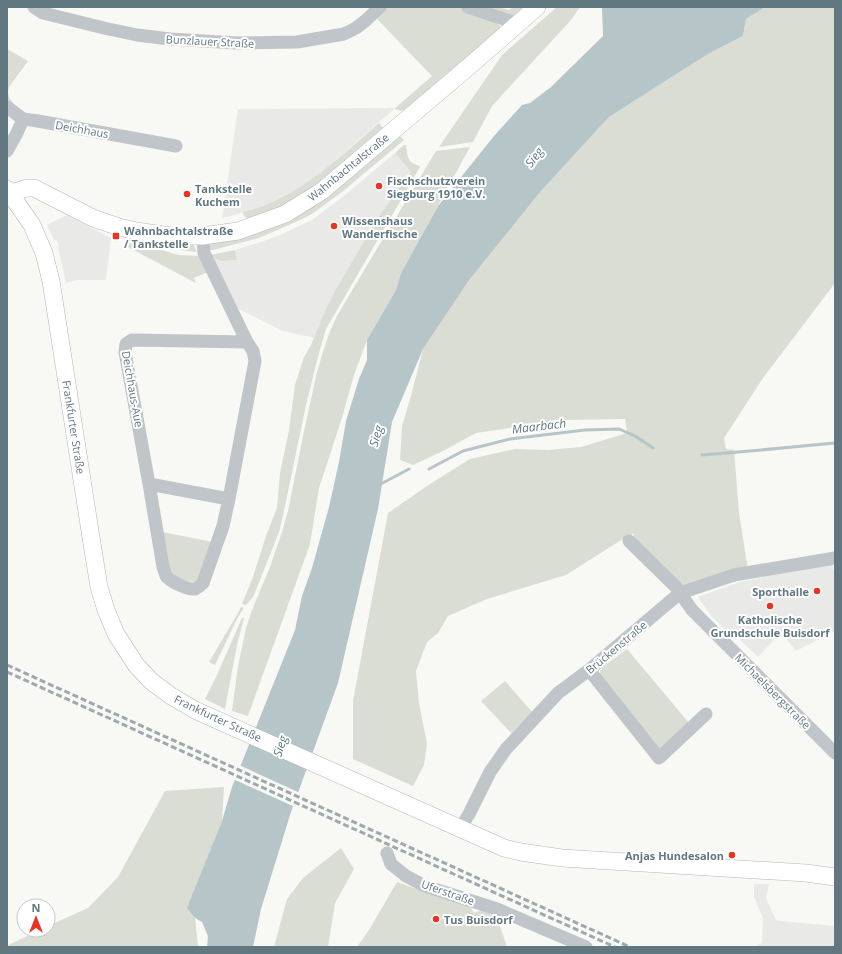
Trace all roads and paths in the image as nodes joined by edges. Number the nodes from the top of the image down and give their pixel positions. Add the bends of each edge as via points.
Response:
1 (34, 7) edge
2 (380, 7) edge
3 (468, 7) edge
4 (537, 7) edge
5 (517, 25) junction
6 (7, 107) edge
7 (23, 119) junction
8 (176, 146) dead end
9 (7, 151) edge
10 (9, 191) edge
11 (203, 236) junction
12 (247, 342) junction
13 (149, 484) junction
14 (229, 499) junction
15 (629, 541) dead end
16 (835, 558) edge
17 (680, 593) junction
18 (588, 670) junction
19 (706, 714) dead end
20 (835, 752) edge
21 (460, 829) junction
22 (387, 853) dead end
23 (835, 877) edge
24 (586, 947) edge

1 - 2 street, Bunzlauer Straße via 43,12 137,35 236,43 298,42 344,34 356,28
3 - 5 street
4 - 5 main road, Wahnbachtalstraße
5 - 11 main road, Wahnbachtalstraße via 322,191 285,214 238,231
6 - 7 street
7 - 8 street, Deichhaus
7 - 9 street
10 - 11 main road, Wahnbachtalstraße via 34,188 93,218 136,231 172,236
10 - 21 main road, Frankfurter Straße via 32,225 44,253 51,281 99,587 116,634 136,665 151,681 171,696 198,711
11 - 12 street, Deichhaus-Aue via 204,253
12 - 13 street, Deichhaus-Aue via 132,340 126,344 125,352
12 - 14 street, Deichhaus-Aue via 253,351 255,361
13 - 14 street
13 - 14 street, Deichhaus-Aue via 165,573 174,582 193,589 203,584 223,526
15 - 17 street, Michaelsbergstraße
16 - 17 street, Brückenstraße via 734,575
17 - 18 street, Brückenstraße
17 - 20 street, Michaelsbergstraße via 692,610
18 - 19 street via 659,758
18 - 21 street, Brückenstraße via 558,693 506,748 490,772
21 - 23 main road, Frankfurter Straße via 504,848 562,858
22 - 24 street, Uferstraße via 390,864 425,886 497,908

